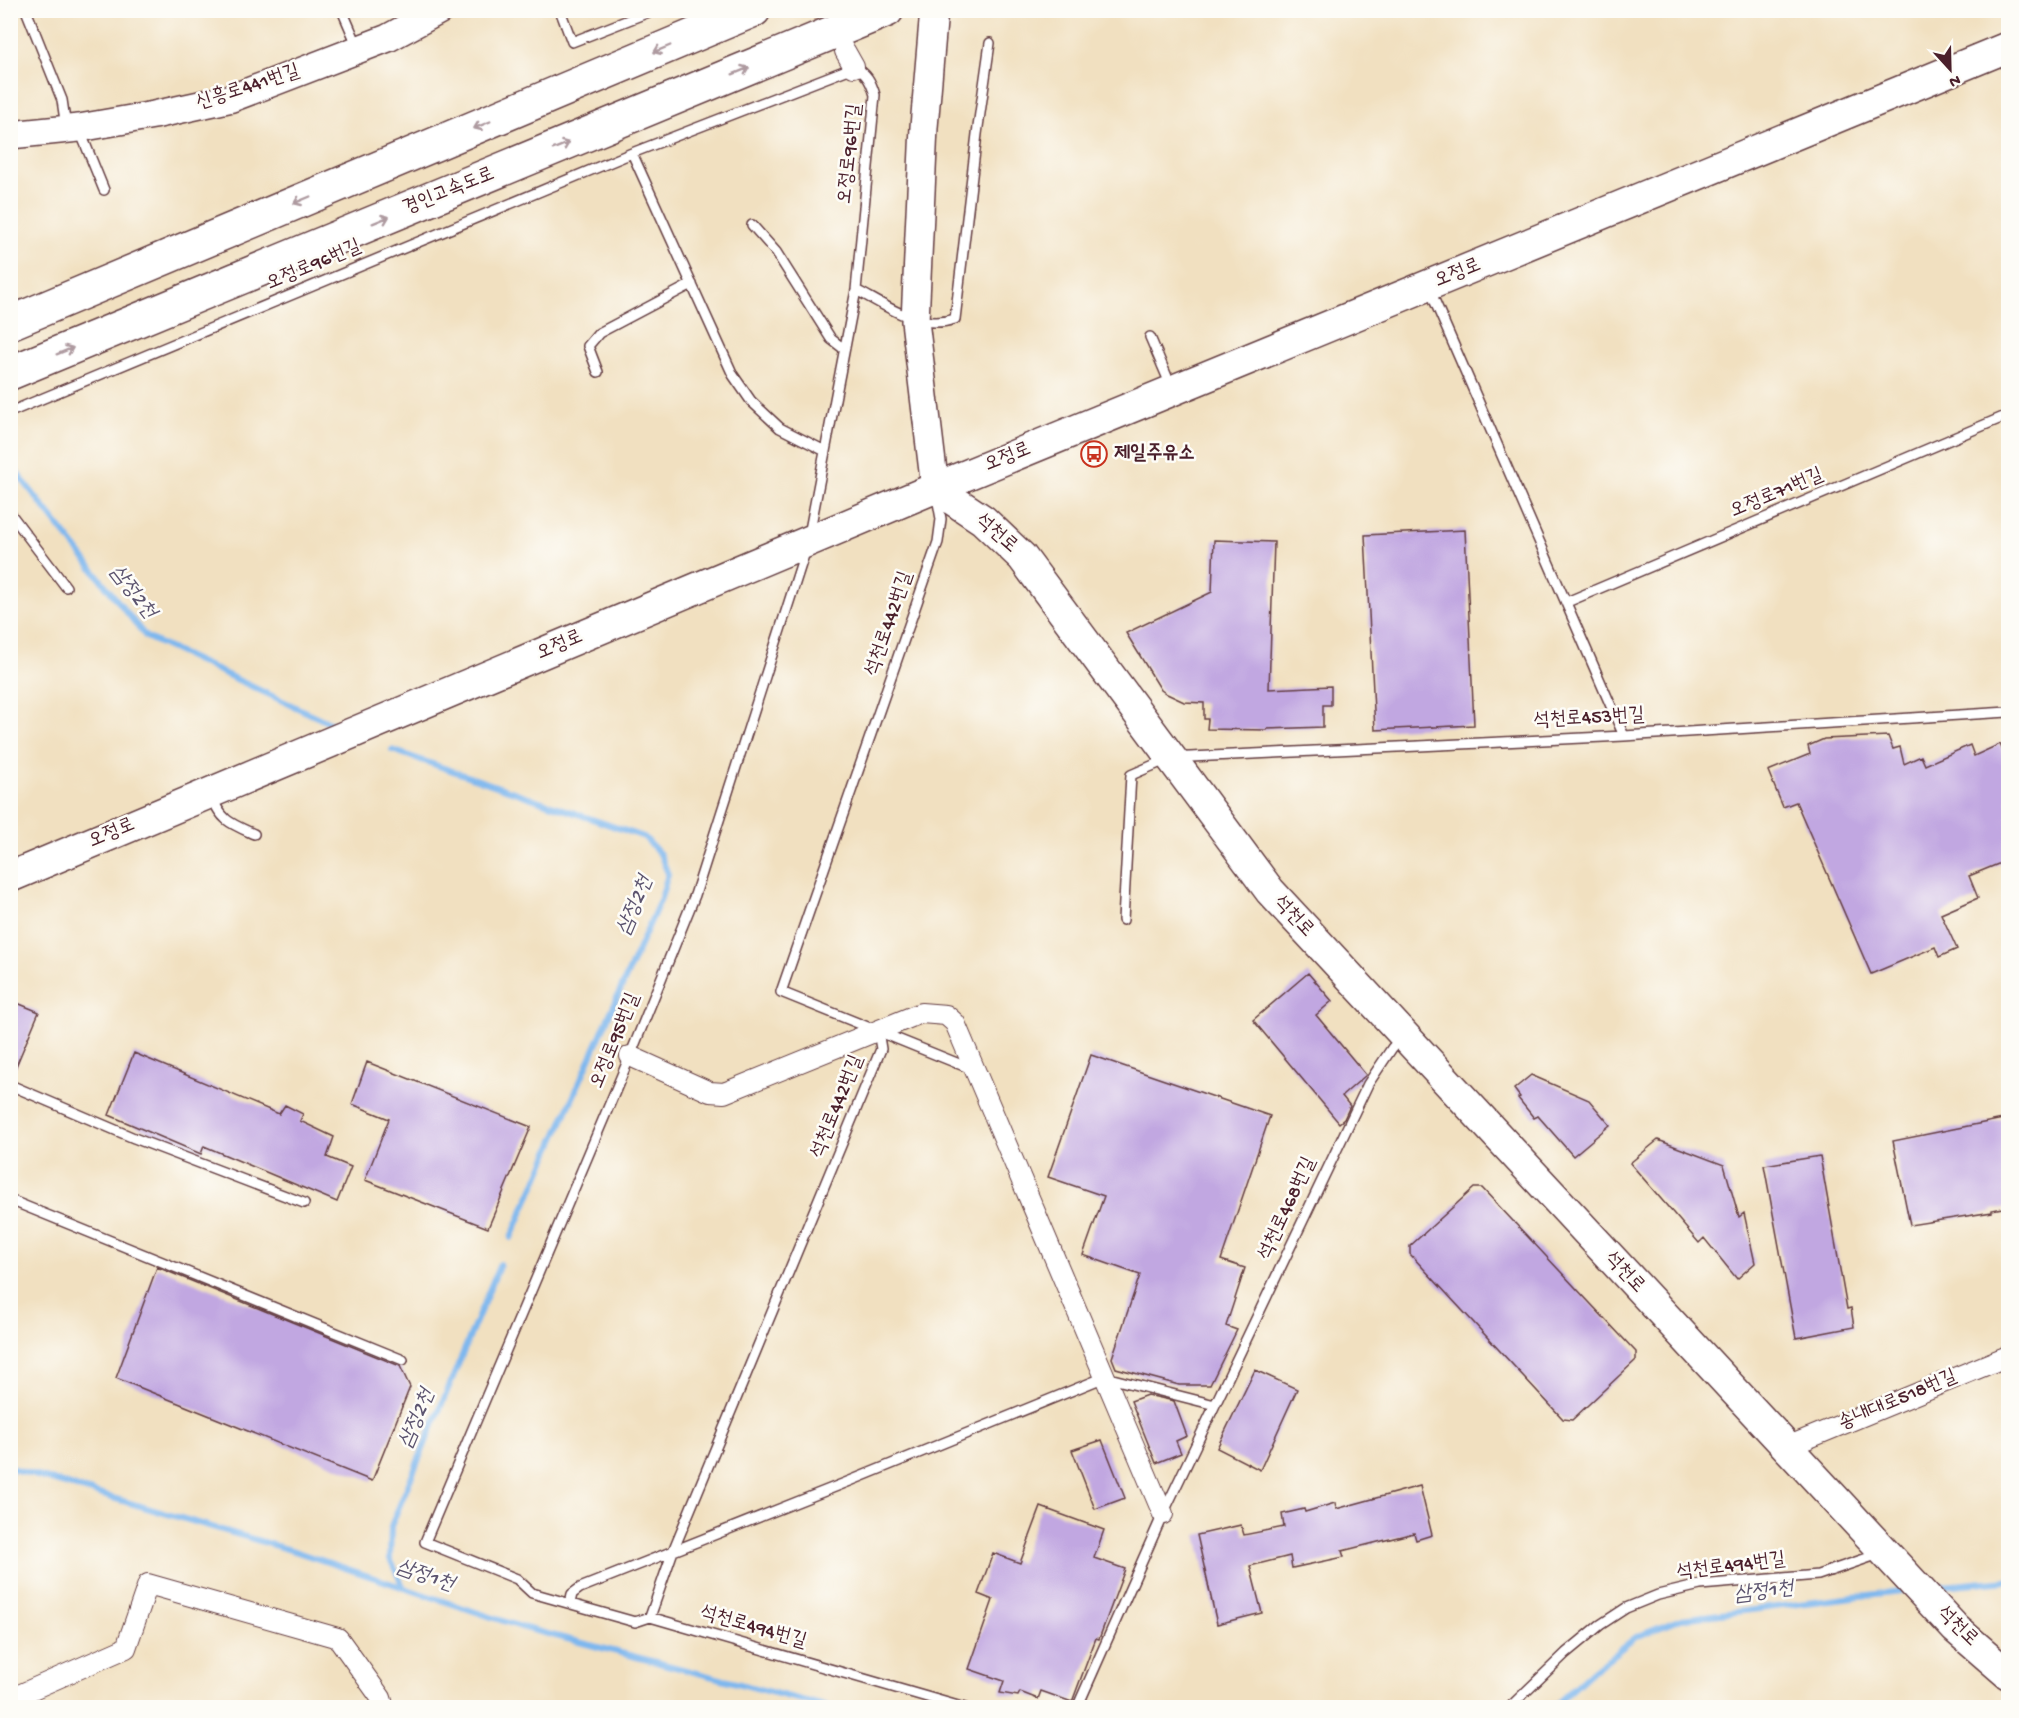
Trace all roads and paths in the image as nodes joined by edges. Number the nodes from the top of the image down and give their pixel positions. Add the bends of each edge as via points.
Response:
1 (27, 10) edge
2 (342, 10) edge
3 (440, 10) edge
4 (560, 10) edge
5 (654, 10) edge
6 (754, 10) edge
7 (934, 10) edge
8 (879, 14) edge
9 (990, 43) dead end
10 (2008, 47) edge
11 (358, 49) junction
12 (73, 129) junction
13 (10, 135) edge
14 (632, 153) junction
15 (104, 190) dead end
16 (752, 225) dead end
17 (177, 253) junction
18 (692, 284) junction
19 (1428, 286) junction
20 (856, 290) junction
21 (10, 306) edge
22 (915, 321) junction
23 (10, 323) edge
24 (1150, 337) dead end
25 (844, 349) junction
26 (598, 372) dead end
27 (10, 373) edge
28 (1173, 391) junction
29 (10, 412) edge
30 (2005, 416) edge
31 (825, 451) junction
32 (935, 488) junction
33 (10, 513) edge
34 (808, 542) junction
35 (66, 587) dead end
36 (1567, 603) junction
37 (2008, 712) edge
38 (1624, 736) junction
39 (1170, 758) junction
40 (210, 793) junction
41 (254, 834) dead end
42 (10, 877) edge
43 (1123, 920) dead end
44 (878, 1031) junction
45 (1404, 1035) junction
46 (630, 1056) junction
47 (975, 1070) junction
48 (10, 1085) edge
49 (10, 1200) edge
50 (304, 1203) dead end
51 (2008, 1356) edge
52 (403, 1360) dead end
53 (1105, 1377) junction
54 (1215, 1405) junction
55 (1787, 1447) junction
56 (1163, 1514) junction
57 (673, 1551) junction
58 (1884, 1552) junction
59 (532, 1593) joint
60 (570, 1604) junction
61 (650, 1617) junction
62 (2008, 1674) edge
63 (10, 1699) edge
64 (384, 1707) edge
65 (965, 1707) edge
66 (1077, 1707) edge
67 (1509, 1707) edge

1 - 12 lane
2 - 11 lane
3 - 11 street, 신흥로441번길
4 - 5 lane via 572,42
6 -> 17 highway
7 - 22 street
27 -> 8 highway, 경인고속도로
9 - 22 lane via 955,319 943,323
10 - 19 main road, 오정로
11 - 12 street, 신흥로441번길 via 232,98
12 - 13 street, 신흥로441번길
12 - 15 lane
14 - 18 lane
14 - 20 lane, 오정로96번길 via 850,59 864,72 875,95
14 - 29 lane, 오정로96번길
16 - 25 lane via 776,252 831,339
17 - 21 highway
17 - 23 highway
18 - 26 lane via 599,333 588,346
18 - 31 lane via 733,375 751,401 780,428
19 - 28 main road, 오정로
19 - 36 lane
20 - 22 lane
20 - 25 lane, 오정로96번길
22 - 32 street
24 - 28 lane
25 - 31 lane, 오정로96번길
28 - 32 main road, 오정로
30 - 36 lane, 오정로71번길
31 - 34 lane, 오정로96번길
32 - 34 main road, 오정로
32 - 39 main road, 석천로 via 983,520 1022,557
32 - 44 lane, 석천로442번길 via 941,519 938,542 781,992
33 - 35 lane
34 - 40 main road, 오정로
34 - 46 lane, 오정로95번길 via 695,895
36 - 38 lane
37 - 38 lane, 석천로453번길
38 - 39 lane, 석천로453번길
39 - 43 lane via 1131,775
39 - 45 main road, 석천로 via 1269,891
40 - 41 lane via 219,814 232,825
40 - 42 main road, 오정로
44 - 46 street via 724,1093 710,1092
44 - 47 lane
44 - 47 street via 921,1013 946,1015 955,1023
44 - 57 lane, 석천로442번길 via 881,1049
45 - 54 lane, 석천로468번길 via 1368,1084
45 - 55 main road, 석천로
46 - 59 lane, 오정로95번길 via 425,1542 517,1579
47 - 53 street
48 - 50 lane
49 - 52 lane
51 - 55 street, 송내대로518번길
53 - 54 lane
53 - 56 street
53 - 57 lane
54 - 56 lane, 석천로468번길
55 - 58 main road, 석천로
56 - 66 lane, 석천로468번길
57 - 60 lane via 580,1588 572,1594
57 - 61 lane, 석천로442번길
58 - 62 main road, 석천로 via 1956,1629
58 - 67 lane, 석천로494번길 via 1818,1575 1700,1585 1626,1608 1566,1653
59 - 60 lane, 석천로494번길
60 - 61 lane, 석천로494번길 via 635,1622
61 - 65 lane, 석천로494번길
63 - 64 street via 126,1648 148,1584 339,1638

